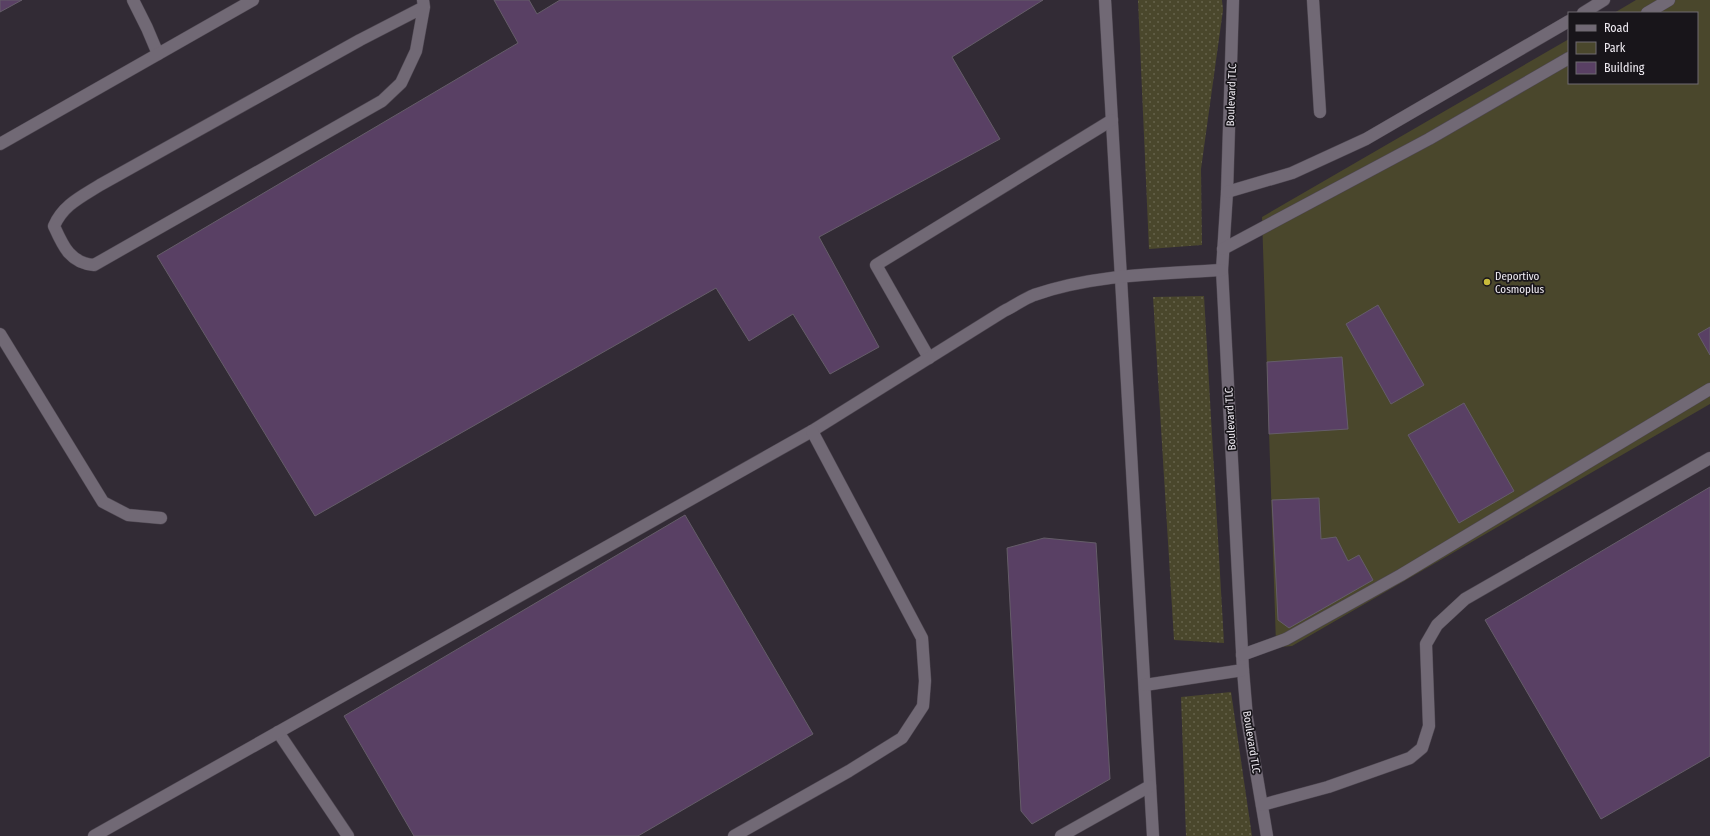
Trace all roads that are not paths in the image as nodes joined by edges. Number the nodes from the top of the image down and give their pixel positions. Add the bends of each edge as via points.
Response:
1 (133, 0) edge
2 (253, 0) edge
3 (1105, 0) edge
4 (1233, 0) edge
5 (1313, 0) edge
6 (1604, 0) edge
7 (1669, 0) edge
8 (424, 4) edge
9 (1585, 12) edge
10 (1649, 12) edge
11 (1568, 22) edge
12 (158, 54) junction
13 (1568, 59) edge
14 (1320, 112) dead end
15 (1112, 120) junction
16 (0, 144) edge
17 (1227, 192) junction
18 (1223, 249) junction
19 (1222, 270) junction
20 (1121, 277) junction
21 (0, 334) edge
22 (929, 358) junction
23 (1710, 390) edge
24 (812, 431) junction
25 (1710, 458) edge
26 (161, 518) dead end
27 (1242, 655) junction
28 (1243, 670) junction
29 (1145, 685) junction
30 (278, 732) junction
31 (1150, 786) junction
32 (1262, 805) junction
33 (94, 836) edge
34 (348, 836) edge
35 (734, 836) edge
36 (1061, 836) edge
37 (1153, 836) edge
38 (1266, 836) edge

1 - 12 street
2 - 12 street
3 - 15 street
4 - 17 street, Boulevard TLC
5 - 14 street
6 - 9 street
7 - 10 street
8 - 8 street via 416,51 401,83 382,101 94,265 83,264 68,254 54,226 59,215 72,203
11 - 17 street via 1366,139 1292,173
12 - 16 street
13 - 18 street via 1429,139
15 - 20 street
15 - 22 street via 876,265
17 - 18 street, Boulevard TLC
18 - 19 street, Boulevard TLC
19 - 20 street
19 - 27 street, Boulevard TLC
20 - 22 street via 1062,286 1032,296
20 - 29 street
21 - 26 street via 103,502 128,515
22 - 24 street
23 - 27 street via 1401,575 1286,639
24 - 30 street
24 - 35 street via 922,638 923,706 902,738
25 - 32 street via 1466,600 1437,625 1426,644 1429,726 1422,748 1410,758 1328,787
27 - 28 street, Boulevard TLC
28 - 29 street
28 - 32 street, Boulevard TLC via 1247,718
29 - 31 street
30 - 33 street
30 - 34 street
31 - 36 street
31 - 37 street
32 - 38 street, Boulevard TLC

